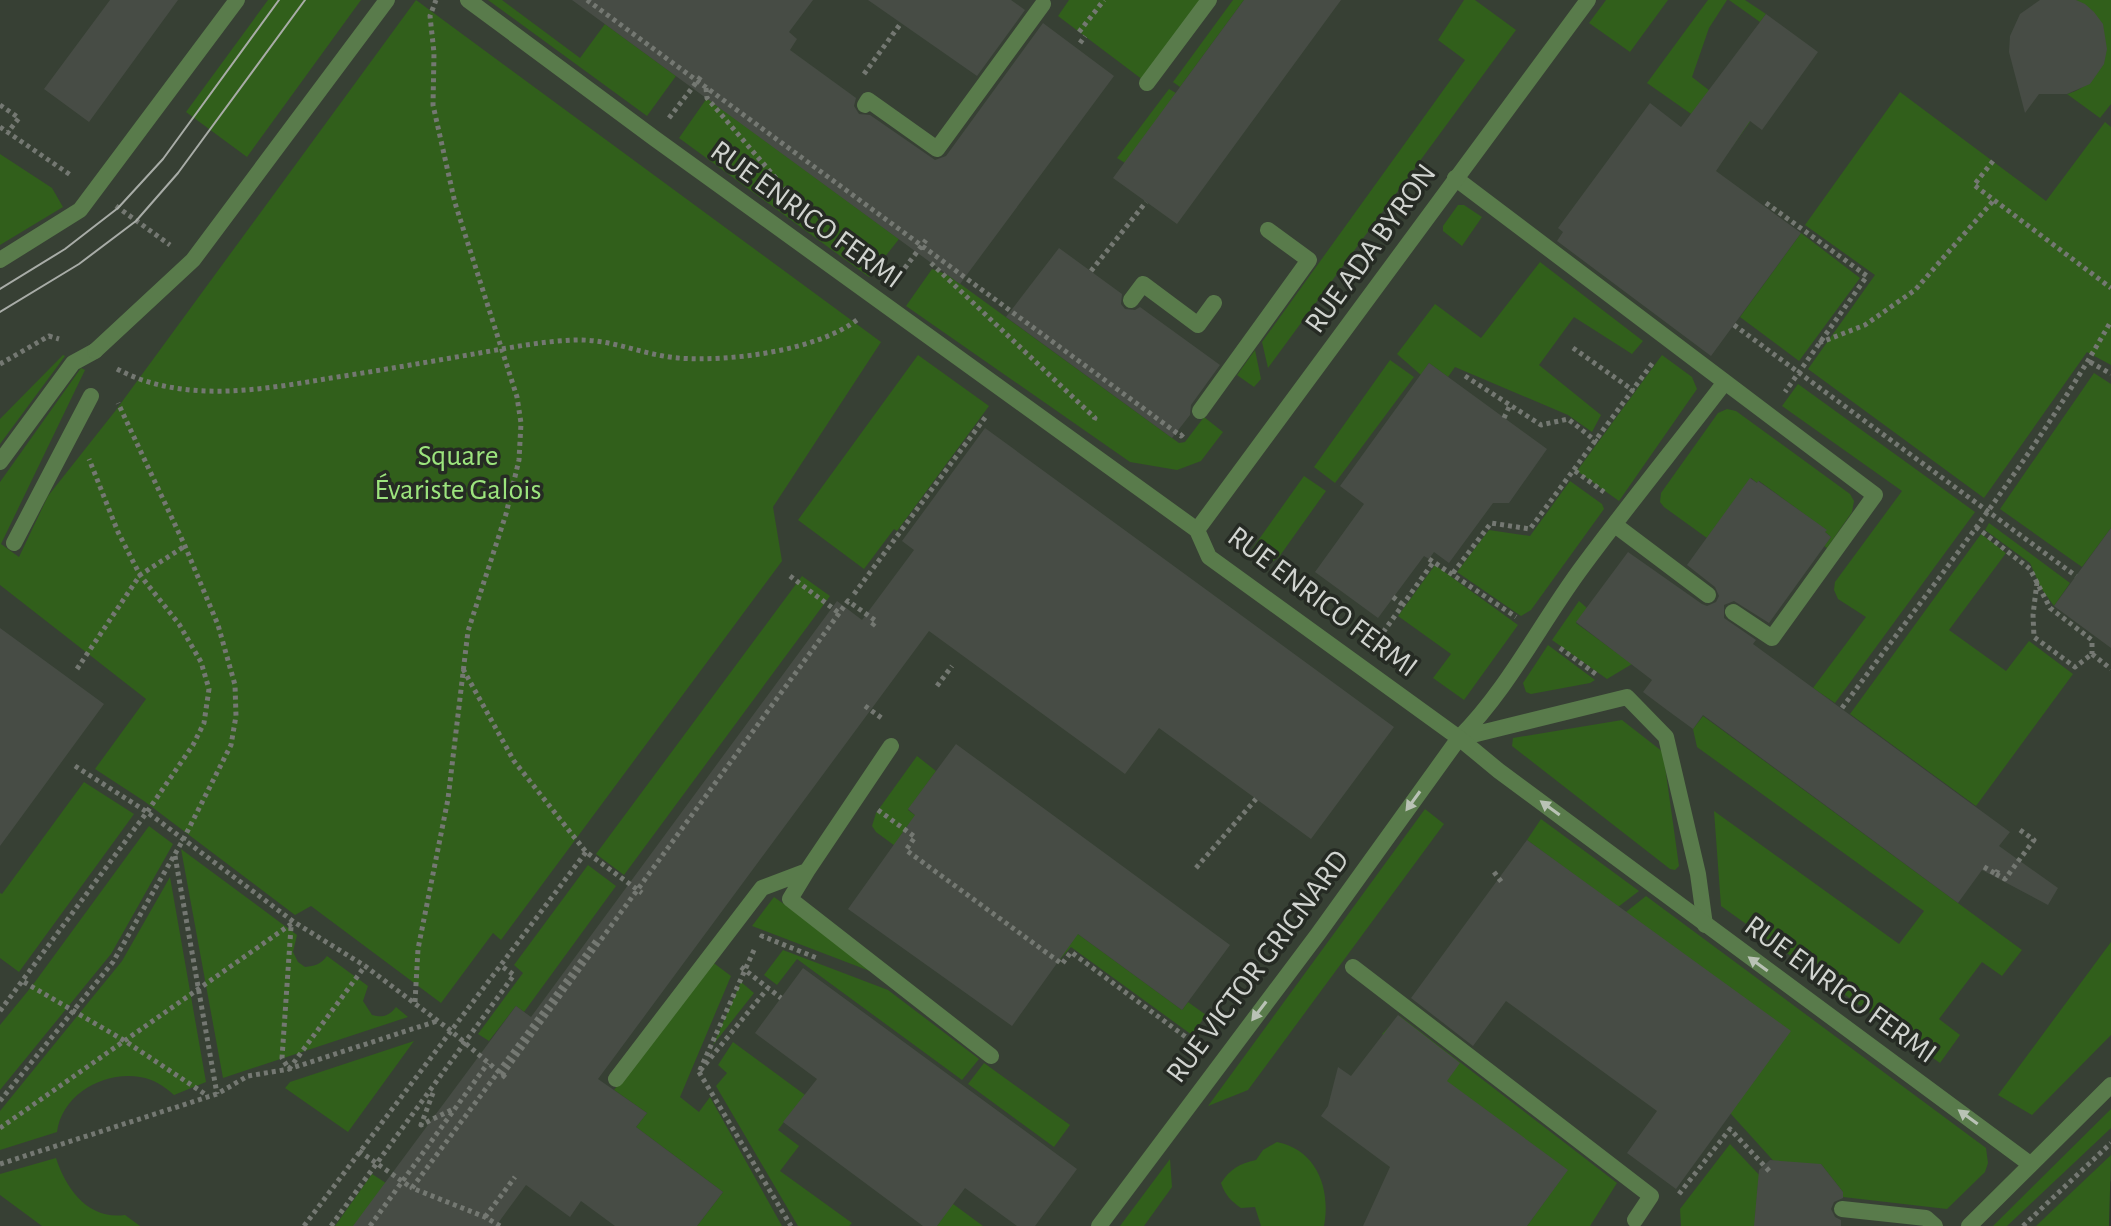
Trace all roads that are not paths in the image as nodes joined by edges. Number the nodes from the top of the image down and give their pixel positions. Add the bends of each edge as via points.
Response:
1 (237, 0) edge
2 (387, 0) edge
3 (468, 0) edge
4 (1209, 0) edge
5 (1588, 0) edge
6 (1043, 4) dead end
7 (1147, 83) dead end
8 (865, 105) dead end
9 (1455, 178) junction
10 (1268, 230) dead end
11 (0, 260) edge
12 (1131, 300) dead end
13 (1214, 303) dead end
14 (1725, 382) junction
15 (91, 396) dead end
16 (1200, 411) dead end
17 (0, 462) edge
18 (1615, 525) junction
19 (1197, 530) junction
20 (14, 543) dead end
21 (1708, 595) dead end
22 (1733, 612) dead end
23 (1459, 738) junction
24 (891, 746) dead end
25 (807, 871) junction
26 (1705, 925) junction
27 (1353, 967) dead end
28 (991, 1056) dead end
29 (616, 1079) dead end
30 (2111, 1085) edge
31 (2030, 1164) junction
32 (1842, 1209) dead end
33 (1635, 1220) dead end
34 (1099, 1226) edge
35 (1935, 1226) edge
36 (1969, 1226) edge

1 - 11 street via 80,210
2 - 17 street via 193,260 95,351 73,363
3 - 19 street, RUE ENRICO FERMI
4 - 7 street
5 - 9 street, RUE ADA BYRON
6 - 8 street via 937,149 868,100
9 - 14 street
9 - 19 street, RUE ADA BYRON
10 - 16 street via 1309,260
12 - 13 street via 1143,284 1198,325
14 - 18 street, RUE VICTOR GRIGNARD
14 - 22 street via 1875,495 1772,638
15 - 20 street
18 - 21 street
18 - 23 street, RUE VICTOR GRIGNARD
19 - 23 street, RUE ENRICO FERMI via 1209,557
26 -> 23 street, RUE ENRICO FERMI
23 - 26 street via 1627,697 1666,737
23 -> 34 street, RUE VICTOR GRIGNARD
24 - 25 street
25 - 28 street via 790,899
25 - 29 street via 762,888
31 -> 26 street, RUE ENRICO FERMI
27 - 33 street via 1651,1196
30 - 31 street
31 - 36 street
32 - 35 street via 1926,1218

